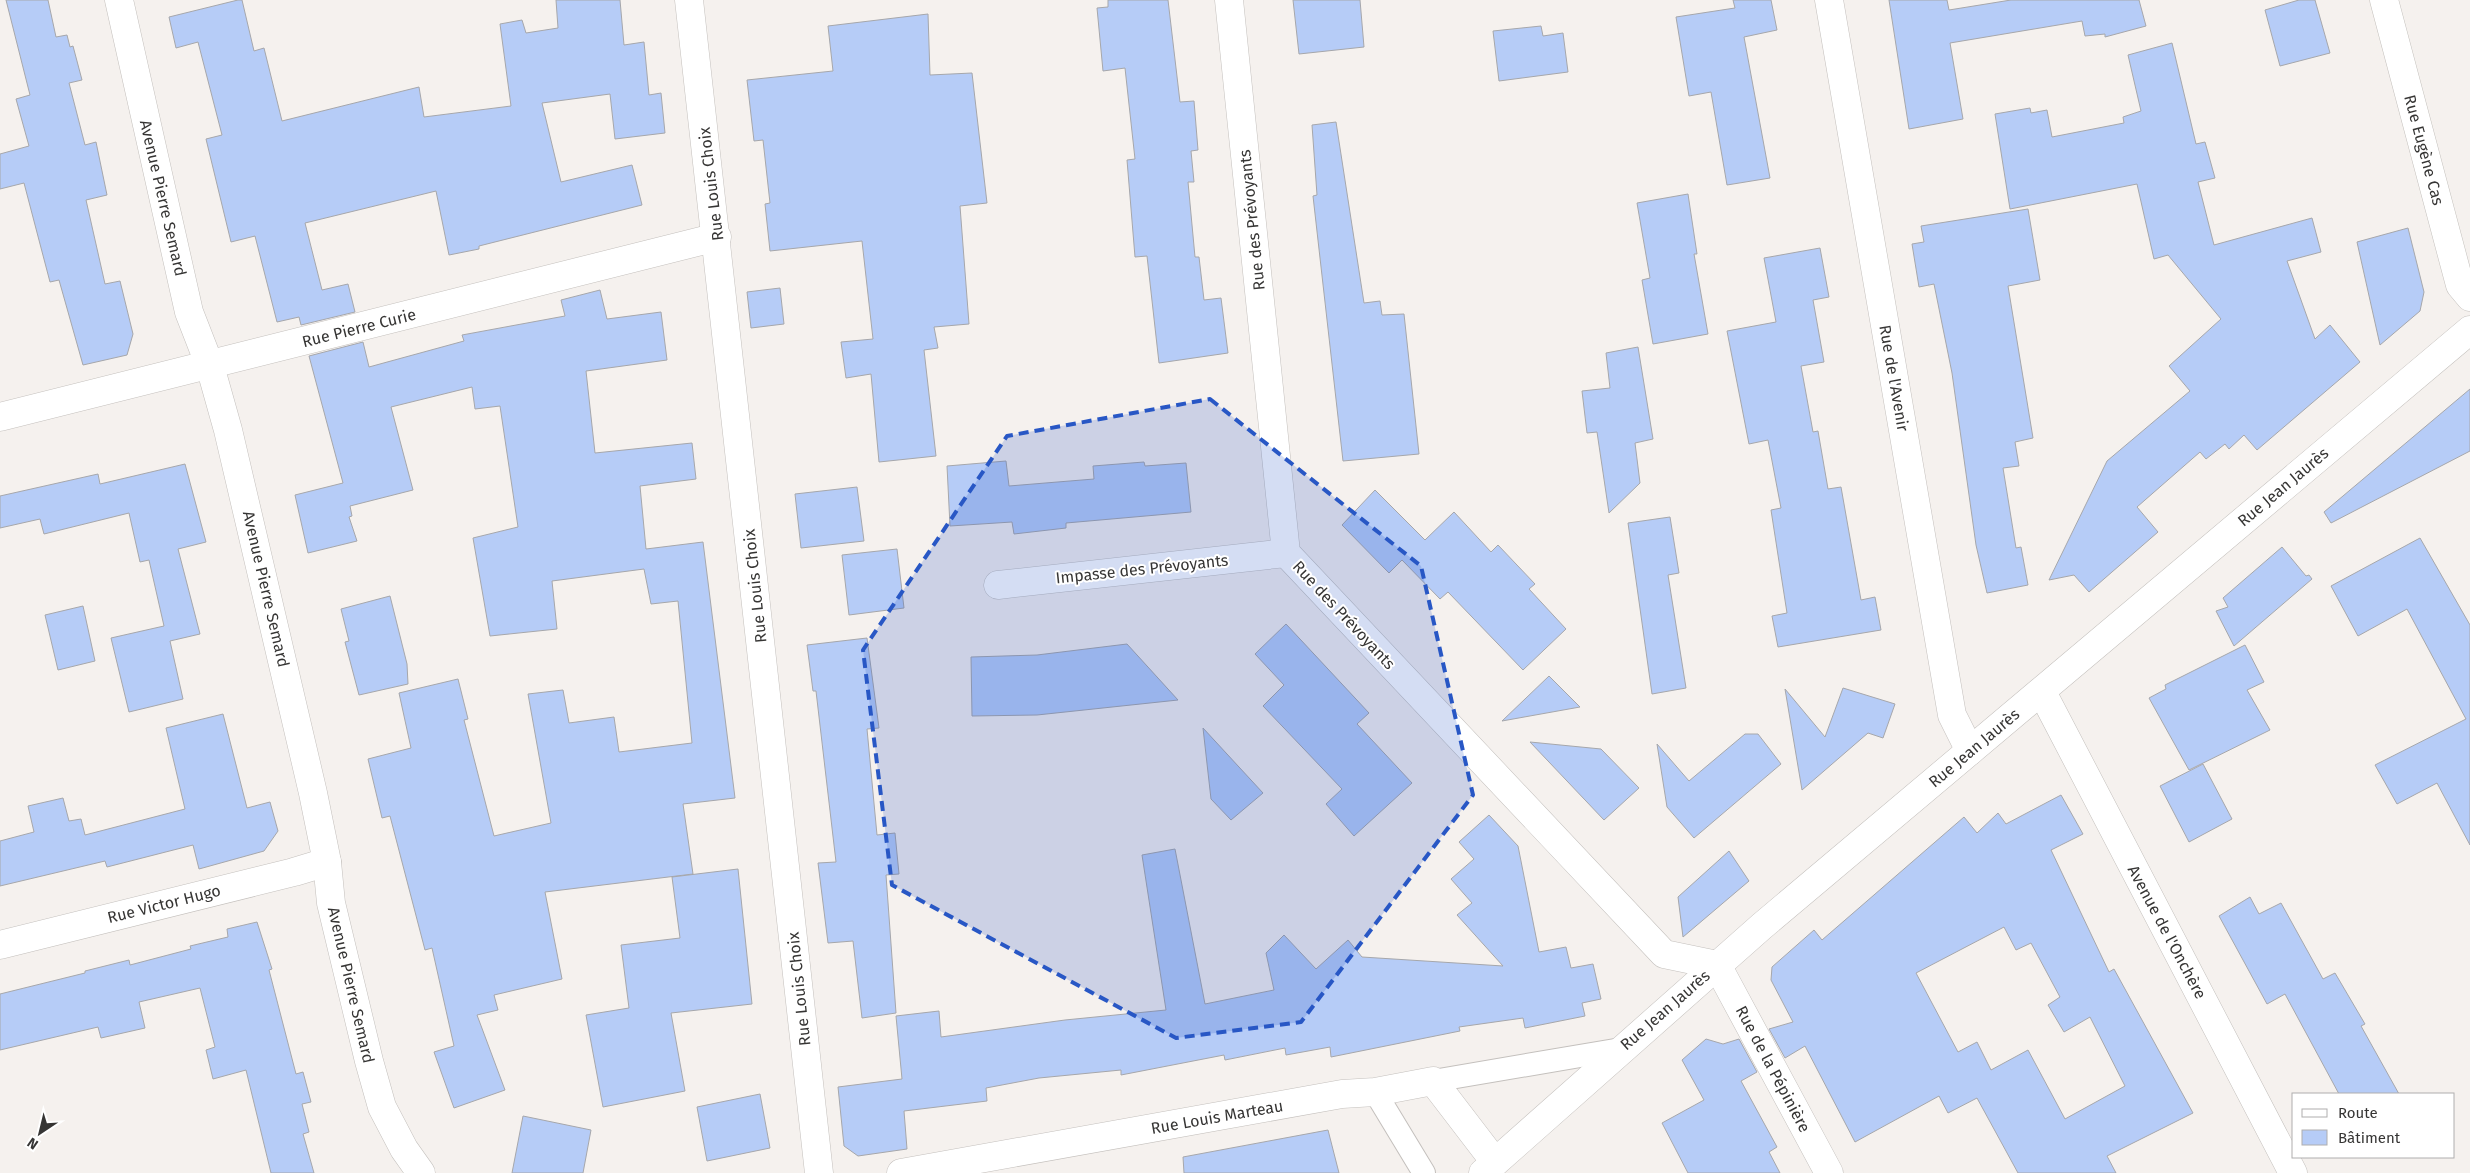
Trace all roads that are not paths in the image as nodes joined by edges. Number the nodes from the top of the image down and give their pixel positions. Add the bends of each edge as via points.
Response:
1 (119, 0) edge
2 (689, 0) edge
3 (1229, 0) edge
4 (1829, 0) edge
5 (2384, 0) edge
6 (717, 237) junction
7 (2470, 297) edge
8 (2470, 330) edge
9 (210, 366) junction
10 (0, 417) edge
11 (1286, 553) junction
12 (998, 585) dead end
13 (2042, 692) junction
14 (1970, 751) junction
15 (327, 862) junction
16 (0, 945) edge
17 (1717, 965) junction
18 (1621, 1049) junction
19 (1433, 1081) junction
20 (1375, 1092) junction
21 (1489, 1168) edge
22 (421, 1173) edge
23 (820, 1173) edge
24 (900, 1173) edge
25 (1424, 1173) edge
26 (1829, 1173) edge
27 (2293, 1173) edge

1 - 9 street, Avenue Pierre Semard via 188,312
2 - 6 street, Rue Louis Choix
3 - 11 street, Rue des Prévoyants
4 - 14 street, Rue de l'Avenir via 1952,715
5 - 7 street, Rue Eugène Cas via 2460,285
6 - 9 street, Rue Pierre Curie
6 - 23 street, Rue Louis Choix
8 - 13 street, Rue Jean Jaurès
9 - 10 street, Rue Pierre Curie
9 - 15 street, Avenue Pierre Semard via 314,793
11 - 12 street, Impasse des Prévoyants
11 - 17 street, Rue des Prévoyants via 1664,954
13 - 14 street, Rue Jean Jaurès
13 - 27 street, Avenue de l'Onchère
14 - 17 street, Rue Jean Jaurès
15 - 16 street, Rue Victor Hugo
15 - 22 street, Avenue Pierre Semard via 331,903 368,1061 382,1107
17 - 18 street, Rue Jean Jaurès
17 - 26 street, Rue de la Pépinière
18 - 19 lane
18 - 21 street, Rue Jean Jaurès
19 - 20 street, Rue Louis Marteau
19 - 21 street
20 - 24 street, Rue Louis Marteau via 1342,1094
20 - 25 lane

